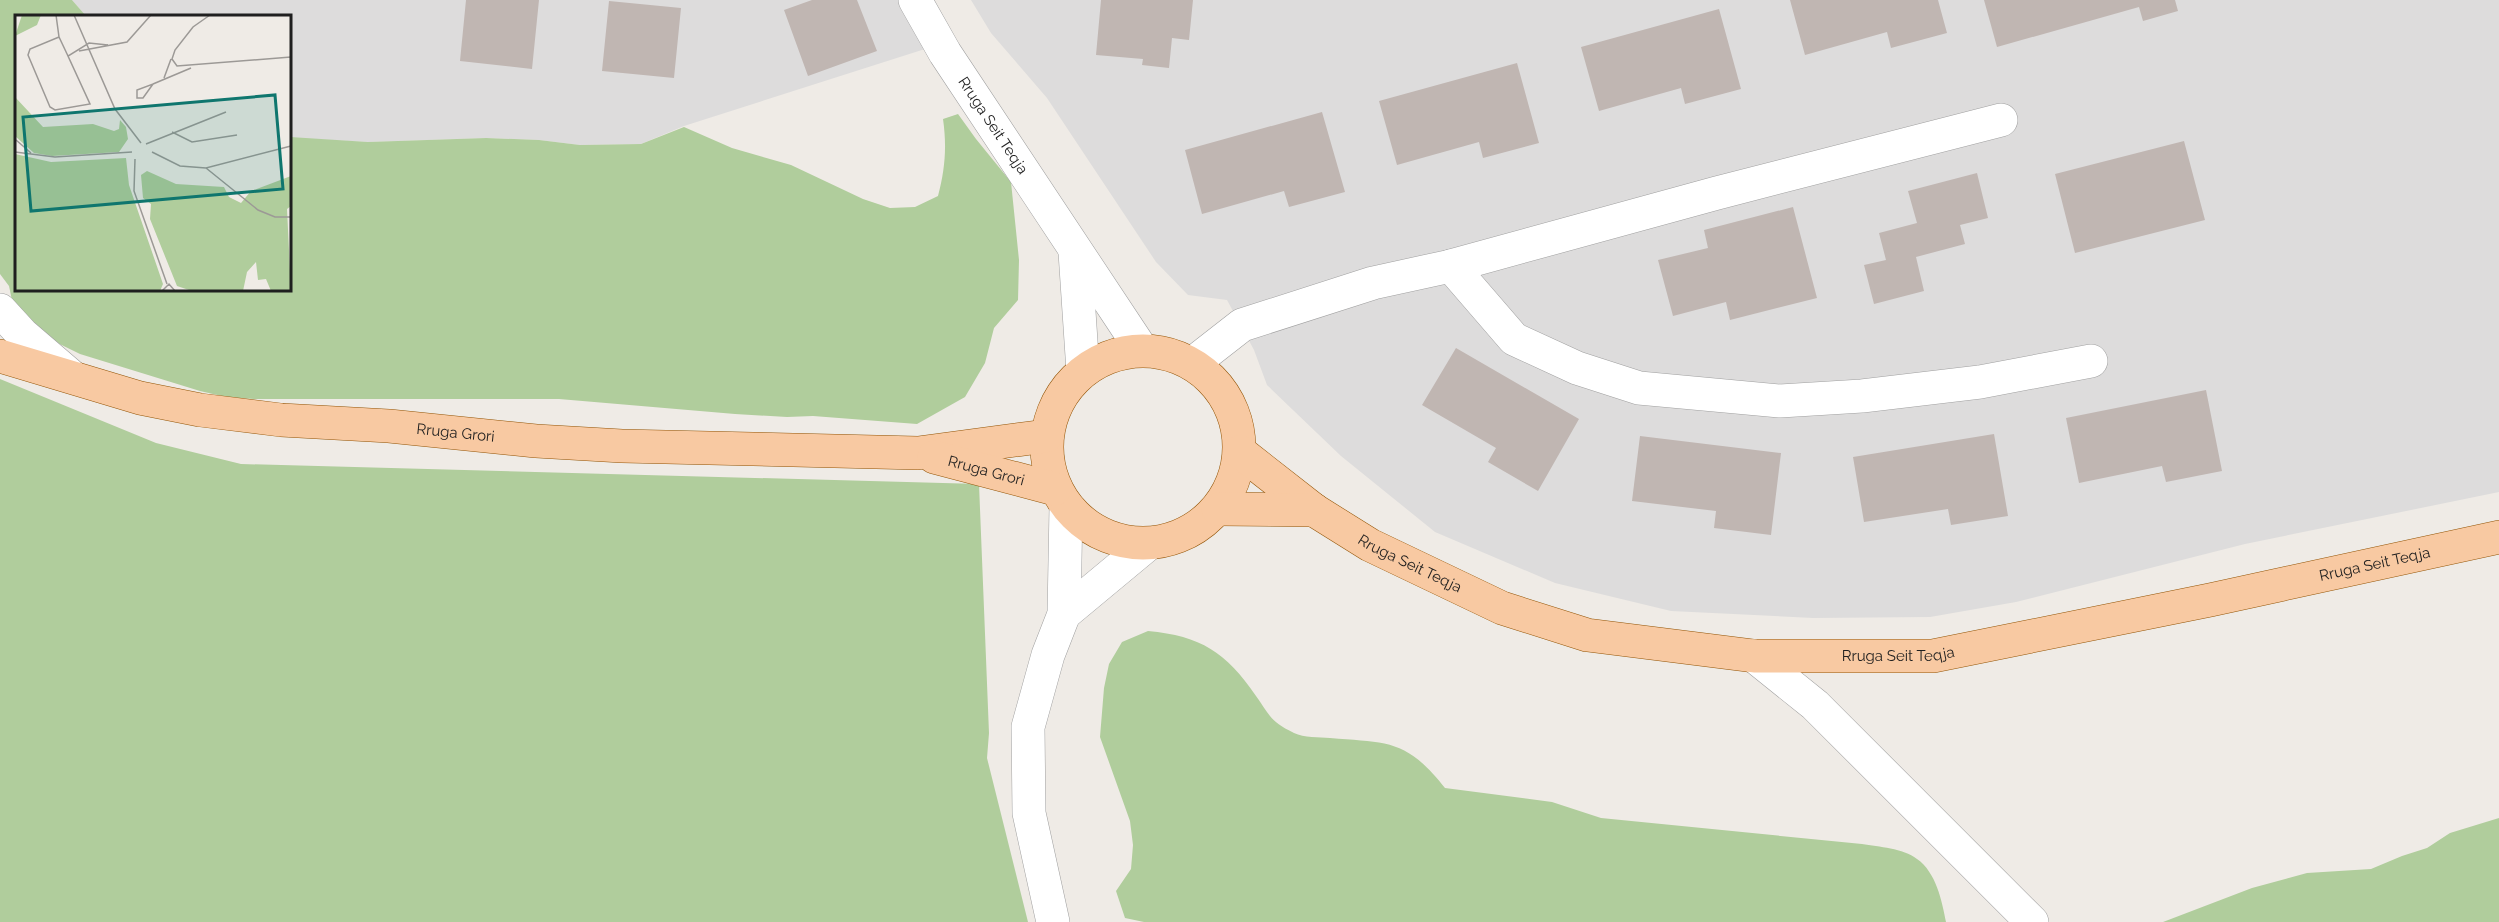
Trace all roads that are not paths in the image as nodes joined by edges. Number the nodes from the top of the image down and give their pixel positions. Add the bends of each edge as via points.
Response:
1 (915, 0) edge
2 (2001, 120) dead end
3 (1075, 250) junction
4 (1451, 266) junction
5 (0, 310) edge
6 (1142, 350) junction
7 (0, 356) edge
8 (2091, 361) dead end
9 (1192, 364) junction
10 (1083, 371) junction
11 (71, 376) junction
12 (1046, 436) junction
13 (1240, 452) junction
14 (918, 453) junction
15 (1060, 498) junction
16 (1218, 509) junction
17 (1314, 510) junction
18 (2499, 537) edge
19 (1147, 545) junction
20 (1065, 614) junction
21 (1754, 656) junction
22 (1053, 922) edge
23 (2032, 922) edge

1 - 3 street, Rruga Seit Teqja via 945,53
2 - 4 street
3 - 6 street, Rruga Seit Teqja
3 - 10 street, Rruga Seit Teqja
4 - 8 street via 1514,339 1577,368 1639,388 1780,400 1862,396 1980,382
4 - 9 street via 1373,283 1242,325
5 - 11 street
6 - 9 main road via 1168,354
6 - 10 main road via 1111,356
7 - 11 main road, Rruga Grori
9 - 13 main road via 1228,401 1238,426
10 - 12 main road via 1060,397
11 - 14 main road, Rruga Grori via 140,398 281,420 621,447
12 - 14 main road, Rruga Grori
12 - 15 main road via 1047,463
13 - 16 main road via 1234,483
13 - 17 main road, Rruga Seit Teqja
14 - 15 main road, Rruga Grori
15 - 19 main road via 1102,535
15 - 20 street
16 - 17 main road
16 - 19 main road via 1182,536
17 - 21 main road, Rruga Seit Teqja via 1370,545 1502,608 1587,635
18 - 21 main road, Rruga Seit Teqja via 1933,656
19 - 20 street
20 - 22 street via 1048,655 1028,727 1029,813
21 - 23 street via 1815,705

